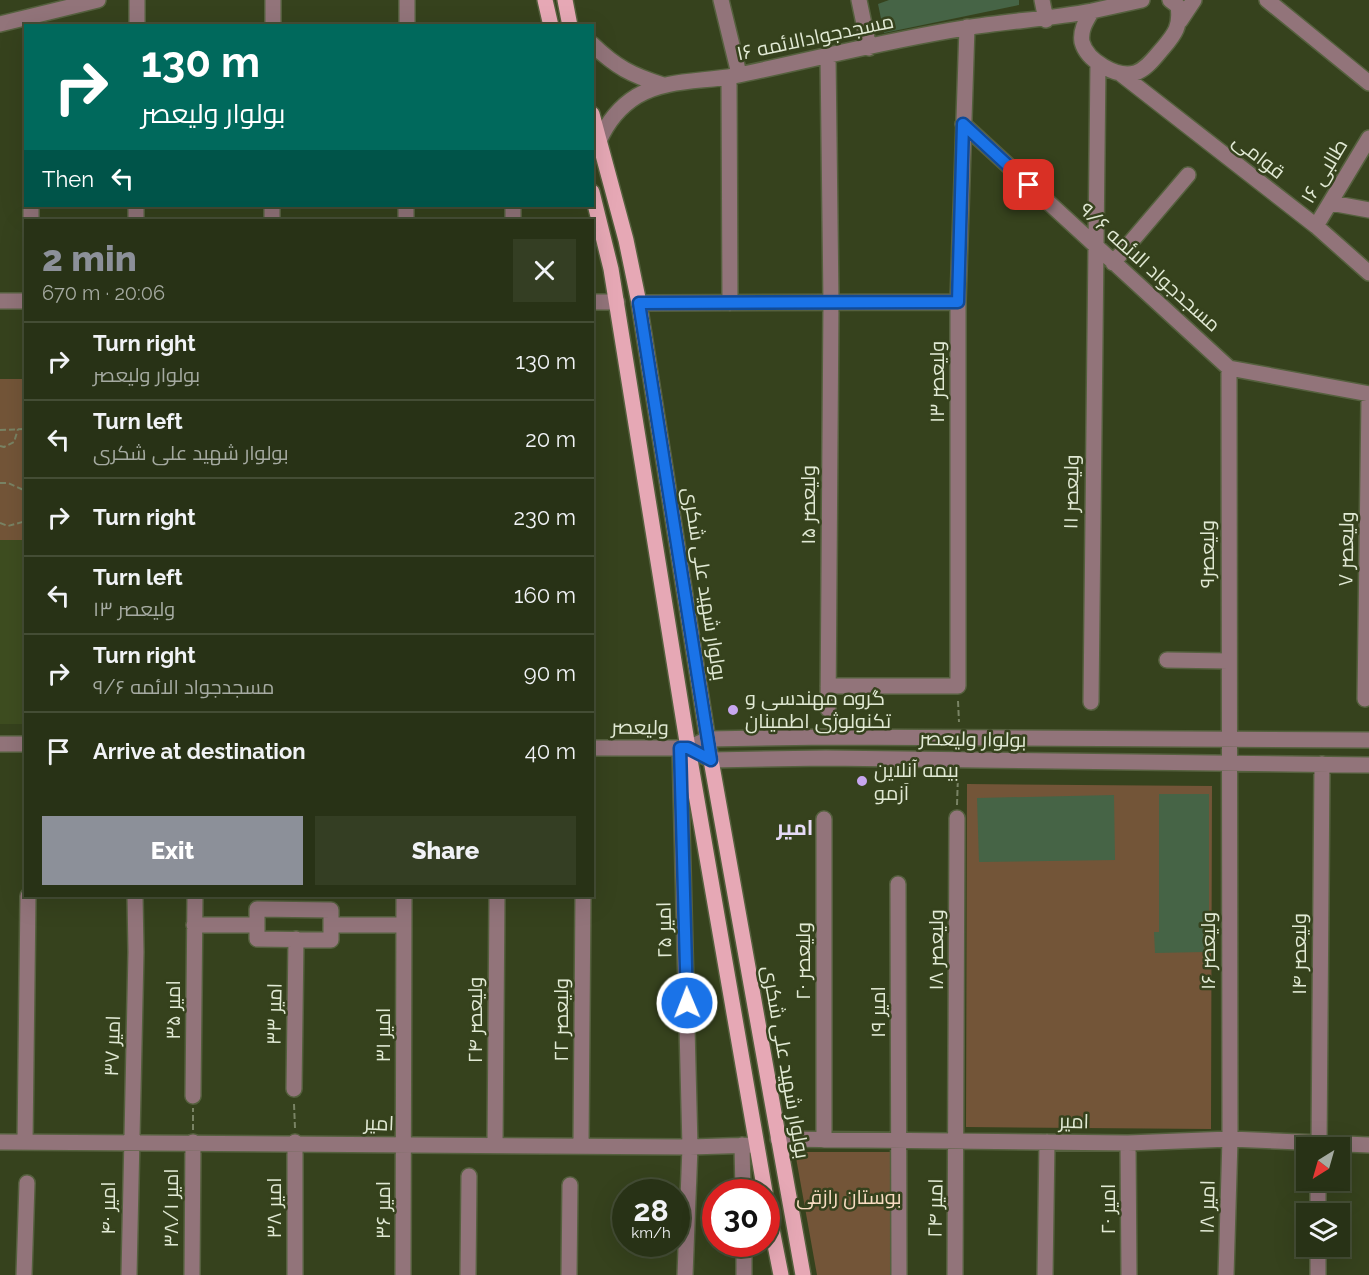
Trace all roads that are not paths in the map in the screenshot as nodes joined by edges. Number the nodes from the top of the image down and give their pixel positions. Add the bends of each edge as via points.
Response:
1 (98, 0) edge
2 (137, 0) edge
3 (273, 0) edge
4 (407, 0) edge
5 (545, 0) edge
6 (565, 0) edge
7 (720, 0) edge
8 (859, 0) edge
9 (1042, 0) edge
10 (1142, 0) edge
11 (1170, 0) edge
12 (1194, 0) edge
13 (1267, 0) edge
14 (1092, 11) junction
15 (1046, 20) junction
16 (1, 21) edge
17 (33, 21) edge
18 (1180, 21) junction
19 (137, 24) edge
20 (273, 24) edge
21 (407, 24) edge
22 (551, 24) edge
23 (571, 24) edge
24 (966, 27) junction
25 (1082, 43) junction
26 (594, 46) edge
27 (869, 48) junction
28 (828, 56) junction
29 (1098, 63) junction
30 (1147, 66) junction
31 (1121, 74) junction
32 (734, 75) junction
33 (1369, 83) edge
34 (663, 85) junction
35 (1152, 99) junction
36 (594, 122) edge
37 (963, 124) junction
38 (1369, 138) edge
39 (599, 141) junction
40 (1188, 176) dead end
41 (594, 201) edge
42 (1331, 203) junction
43 (1369, 210) edge
44 (1316, 226) junction
45 (1095, 246) junction
46 (1113, 262) junction
47 (1369, 273) edge
48 (0, 301) edge
49 (24, 301) edge
50 (594, 302) edge
51 (617, 302) junction
52 (831, 302) junction
53 (958, 302) junction
54 (639, 303) junction
55 (730, 303) junction
56 (1229, 368) junction
57 (1369, 394) edge
58 (1369, 399) edge
59 (694, 654) junction
60 (673, 655) junction
61 (1167, 660) dead end
62 (1228, 661) junction
63 (828, 686) junction
64 (1365, 699) dead end
65 (1091, 702) dead end
66 (828, 709) dead end
67 (708, 739) junction
68 (1228, 739) junction
69 (1369, 740) edge
70 (0, 744) edge
71 (24, 744) edge
72 (594, 748) edge
73 (684, 748) junction
74 (711, 760) junction
75 (1228, 763) junction
76 (1322, 764) junction
77 (1369, 765) edge
78 (957, 818) road end
79 (824, 819) dead end
80 (898, 884) dead end
81 (28, 897) edge
82 (135, 897) edge
83 (195, 897) edge
84 (404, 897) edge
85 (497, 897) edge
86 (583, 897) edge
87 (296, 903) edge
88 (194, 925) junction
89 (257, 925) junction
90 (331, 925) junction
91 (404, 925) junction
92 (296, 939) junction
93 (294, 1089) road end
94 (193, 1096) road end
95 (1319, 1137) edge
96 (777, 1139) junction
97 (1230, 1139) junction
98 (824, 1140) junction
99 (900, 1141) junction
100 (957, 1141) junction
101 (0, 1142) edge
102 (25, 1142) junction
103 (130, 1142) junction
104 (193, 1142) junction
105 (295, 1142) junction
106 (1047, 1142) junction
107 (1128, 1143) junction
108 (1296, 1144) edge
109 (404, 1145) junction
110 (495, 1145) junction
111 (581, 1145) junction
112 (749, 1145) junction
113 (1350, 1145) edge
114 (1369, 1145) edge
115 (690, 1147) junction
116 (469, 1176) dead end
117 (745, 1179) edge
118 (761, 1179) edge
119 (27, 1183) dead end
120 (570, 1185) dead end
121 (744, 1257) edge
122 (777, 1257) edge
123 (1318, 1257) edge
124 (24, 1275) edge
125 (129, 1275) edge
126 (192, 1275) edge
127 (295, 1275) edge
128 (404, 1275) edge
129 (468, 1275) edge
130 (569, 1275) edge
131 (685, 1275) edge
132 (744, 1275) edge
133 (781, 1275) edge
134 (803, 1275) edge
135 (899, 1275) edge
136 (955, 1275) edge
137 (1045, 1275) edge
138 (1130, 1275) edge
139 (1227, 1275) edge
140 (1318, 1275) edge

1 - 17 street
2 - 19 street
3 - 20 street
4 - 21 street
5 - 22 main road
6 - 23 main road
7 - 32 street
8 - 27 street
9 - 15 street
10 - 14 street, مسجدجوادالائمه ۱۶
11 - 18 street via 1178,6
12 - 18 street
13 - 33 street
14 - 15 street, مسجدجوادالائمه ۱۶
14 - 25 street via 1083,27
15 - 24 street, مسجدجوادالائمه ۱۶
15 - 25 street via 1064,24
16 - 17 street
18 - 30 street via 1171,39
24 - 27 street, مسجدجوادالائمه ۱۶
24 - 37 street, ولیعصر ۱۳
25 - 29 street
26 - 34 street via 624,71
27 - 28 street, مسجدجوادالائمه ۱۶
28 - 32 street, مسجدجوادالائمه ۱۶
28 - 52 street, ولیعصر ۱۵
29 - 31 street, قوامی
29 - 45 street, ولیعصر ۱۱
30 - 31 street
30 - 35 street via 1144,80
31 - 35 street, قوامی
32 - 34 street, مسجدجوادالائمه ۱۶
32 - 55 street
34 - 39 street via 637,96 620,110 606,125
35 - 44 street, قوامی
36 - 39 main road, بولوار شهید علی شکری
37 - 45 street, مسجدجواد الائمه ۹/۶
37 - 53 street, ولیعصر ۱۳
38 - 42 street, طالبی ۱۶
39 - 54 main road, بولوار شهید علی شکری
40 - 46 street
41 - 51 main road
42 - 43 street
42 - 44 street, طالبی ۱۶
44 - 47 street, قوامی
45 - 46 street, مسجدجواد الائمه ۹/۶
45 - 65 street, ولیعصر ۱۱
46 - 56 street, مسجدجواد الائمه ۹/۶
48 - 49 street
50 - 51 street
51 - 60 main road
52 - 53 street
52 - 55 street
52 - 63 street, ولیعصر ۱۵
53 - 63 street, ولیعصر ۱۳ via 958,686
54 - 55 street
54 - 59 main road, بولوار شهید علی شکری
56 - 57 street
56 - 62 street, ولیعصر۹
58 - 64 street, ولیعصر ۷
59 - 60 main road
59 - 67 main road, بولوار شهید علی شکری
60 - 73 main road
61 - 62 street
62 - 68 street, ولیعصر۹
63 - 66 street, ولیعصر ۱۵
67 - 68 street, بولوار ولیعصر
67 - 73 street, بولوار ولیعصر
67 - 74 main road, بولوار شهید علی شکری
68 - 69 street, بولوار ولیعصر
68 - 75 street, ولیعصر ۱۶
70 - 71 street
72 - 73 street, ولیعصر
73 - 74 street, بولوار ولیعصر
73 - 112 main road
73 - 115 street, امیر ۲۵
74 - 75 street, بولوار ولیعصر
74 - 96 main road, بولوار شهید علی شکری
75 - 76 street, بولوار ولیعصر
75 - 97 street, ولیعصر ۱۶
76 - 77 street, بولوار ولیعصر
76 - 95 street, ولیعصر ۱۴
78 - 100 street, ولیعصر ۱۸
79 - 98 street, ولیعصر ۲۰
80 - 99 street, امیر ۱۹
81 - 102 street
82 - 103 street, امیر ۳۷
83 - 88 street, امیر ۳۵
84 - 91 street, امیر ۳۱
85 - 110 street, ولیعصر ۲۴
86 - 111 street, ولیعصر ۲۲
87 - 89 street via 257,909
87 - 90 street via 331,910
88 - 89 street
88 - 94 street, امیر ۳۵
89 - 92 street via 257,939
90 - 91 street
90 - 92 street via 331,940
91 - 109 street, امیر ۳۱
92 - 93 street, امیر ۳۳
96 - 98 street, امیر
96 - 134 main road, بولوار شهید علی شکری
97 - 107 street, امیر
97 - 108 street, امیر
97 - 139 street, امیر ۱۸
98 - 99 street, امیر
99 - 100 street, امیر
99 - 135 street, امیر ۱۹
100 - 106 street, امیر
100 - 136 street, امیر ۲۴
101 - 102 street, امیر
102 - 103 street, امیر
103 - 104 street, امیر
103 - 125 street, امیر ۴۰
104 - 105 street, امیر
104 - 126 street, امیر ۳۸/۱
105 - 109 street, امیر
105 - 127 street, امیر ۳۸
106 - 107 street, امیر
106 - 137 street
107 - 138 street, امیر ۲۰
109 - 110 street, امیر
109 - 128 street, امیر ۳۶
110 - 111 street, امیر
111 - 115 street, امیر
112 - 115 street, امیر
112 - 117 street
112 - 118 main road
113 - 114 street, امیر
115 - 131 street, امیر ۲۵
116 - 129 street
119 - 124 street
120 - 130 street
121 - 132 street
122 - 133 main road
123 - 140 street

